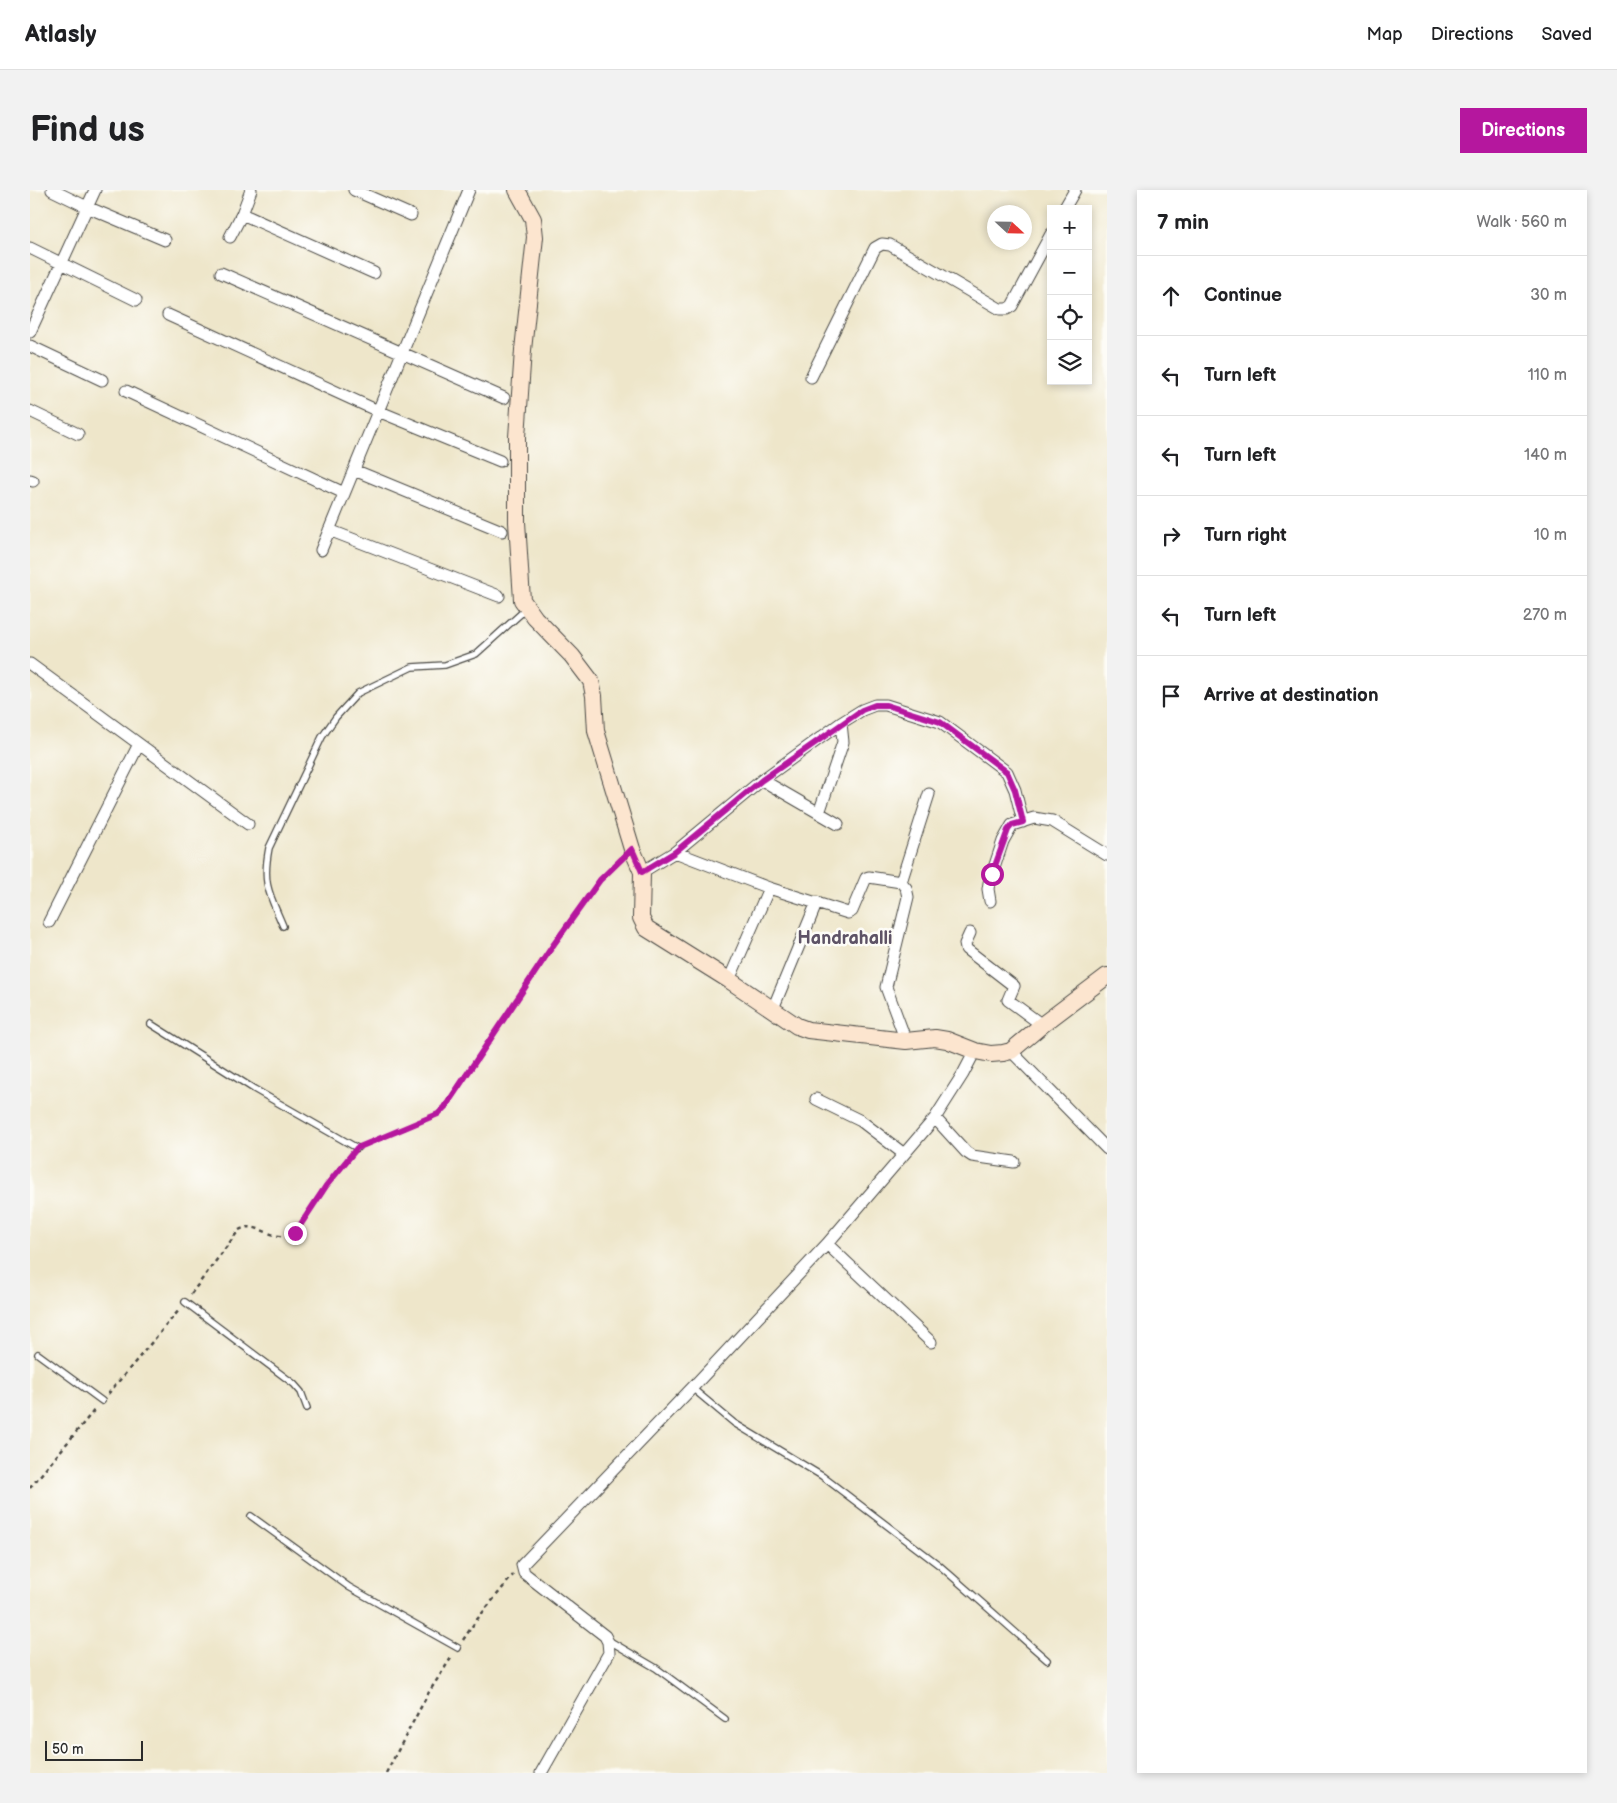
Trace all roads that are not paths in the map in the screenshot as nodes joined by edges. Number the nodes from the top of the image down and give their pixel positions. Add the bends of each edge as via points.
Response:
1 (52, 190) edge
2 (95, 190) edge
3 (251, 190) edge
4 (354, 190) edge
5 (469, 190) edge
6 (517, 190) edge
7 (1069, 192) edge
8 (1065, 205) edge
9 (87, 208) junction
10 (242, 214) junction
11 (411, 215) dead end
12 (230, 237) dead end
13 (165, 240) dead end
14 (1047, 241) edge
15 (30, 248) edge
16 (62, 263) junction
17 (221, 273) dead end
18 (374, 274) dead end
19 (136, 300) dead end
20 (168, 315) dead end
21 (30, 332) edge
22 (30, 346) edge
23 (402, 353) junction
24 (811, 377) dead end
25 (102, 380) dead end
26 (126, 391) dead end
27 (504, 398) dead end
28 (30, 411) edge
29 (378, 411) junction
30 (78, 434) dead end
31 (500, 461) dead end
32 (354, 470) junction
33 (344, 493) junction
34 (329, 530) junction
35 (502, 531) dead end
36 (321, 550) dead end
37 (499, 596) dead end
38 (526, 608) junction
39 (30, 664) edge
40 (841, 723) junction
41 (139, 744) junction
42 (762, 780) junction
43 (929, 794) dead end
44 (819, 813) junction
45 (1023, 822) junction
46 (248, 824) dead end
47 (838, 824) dead end
48 (675, 852) junction
49 (1107, 855) edge
50 (642, 872) junction
51 (901, 882) junction
52 (769, 888) junction
53 (990, 901) dead end
54 (817, 902) junction
55 (49, 922) dead end
56 (283, 926) dead end
57 (970, 933) dead end
58 (1107, 976) edge
59 (729, 980) junction
60 (772, 1010) junction
61 (151, 1024) dead end
62 (1042, 1025) junction
63 (906, 1041) junction
64 (975, 1051) junction
65 (1011, 1052) junction
66 (816, 1099) dead end
67 (935, 1118) junction
68 (357, 1148) road end
69 (1107, 1149) edge
70 (904, 1154) junction
71 (1014, 1162) dead end
72 (827, 1244) junction
73 (185, 1302) road end
74 (931, 1342) dead end
75 (38, 1354) dead end
76 (692, 1388) junction
77 (102, 1401) road end
78 (307, 1408) dead end
79 (251, 1516) dead end
80 (606, 1639) junction
81 (458, 1648) road end
82 (1047, 1660) dead end
83 (725, 1719) dead end
84 (541, 1773) edge

1 - 9 street
2 - 9 street
3 - 10 street
4 - 11 street
5 - 23 street
6 - 38 street via 533,219 535,237 516,437 521,592
7 - 8 street
9 - 13 street
9 - 16 street
10 - 12 street
10 - 18 street
14 - 24 street via 1012,306 1006,310 890,245 882,244 875,248
15 - 16 street
16 - 19 street
16 - 21 street
17 - 23 street
20 - 29 street
22 - 25 street
23 - 27 street
23 - 29 street
26 - 33 street
28 - 30 street
29 - 31 street
29 - 32 street
32 - 33 street
32 - 35 street
33 - 34 street
34 - 36 street
34 - 37 street
38 - 50 street via 572,656 591,682 596,732
38 - 56 lane via 476,654 445,665 412,667 358,693 336,717 322,737 269,848 266,887
39 - 41 street
40 - 42 street
40 - 44 street via 843,742
40 - 45 street via 875,705 886,705 940,722 1007,772
41 - 46 street
41 - 55 street
42 - 44 street
42 - 48 street
43 - 51 street
44 - 47 street
45 - 49 street via 1034,818 1052,821
45 - 53 street via 1012,825 1003,841 989,883
48 - 50 street
48 - 52 street
50 - 59 street via 641,918 646,928
51 - 54 street via 866,878 850,912
51 - 63 street via 908,898 886,987
52 - 54 street
52 - 59 street
54 - 60 street
57 - 62 street via 964,946 966,949 1014,986 1008,1000
58 - 62 street
59 - 60 street
60 - 63 street via 808,1030
61 - 68 lane via 254,1089
62 - 65 street
63 - 64 street via 935,1038
64 - 65 street via 991,1054
64 - 67 street
65 - 69 street
66 - 70 street via 861,1121
67 - 70 street
67 - 71 street via 972,1156
70 - 72 street
72 - 74 street
72 - 76 street
73 - 78 lane via 294,1384
75 - 77 lane
76 - 80 street via 522,1565 524,1573
76 - 82 lane via 734,1423 822,1476 932,1559
79 - 81 lane via 349,1587
80 - 83 lane via 656,1668
80 - 84 street via 609,1653

